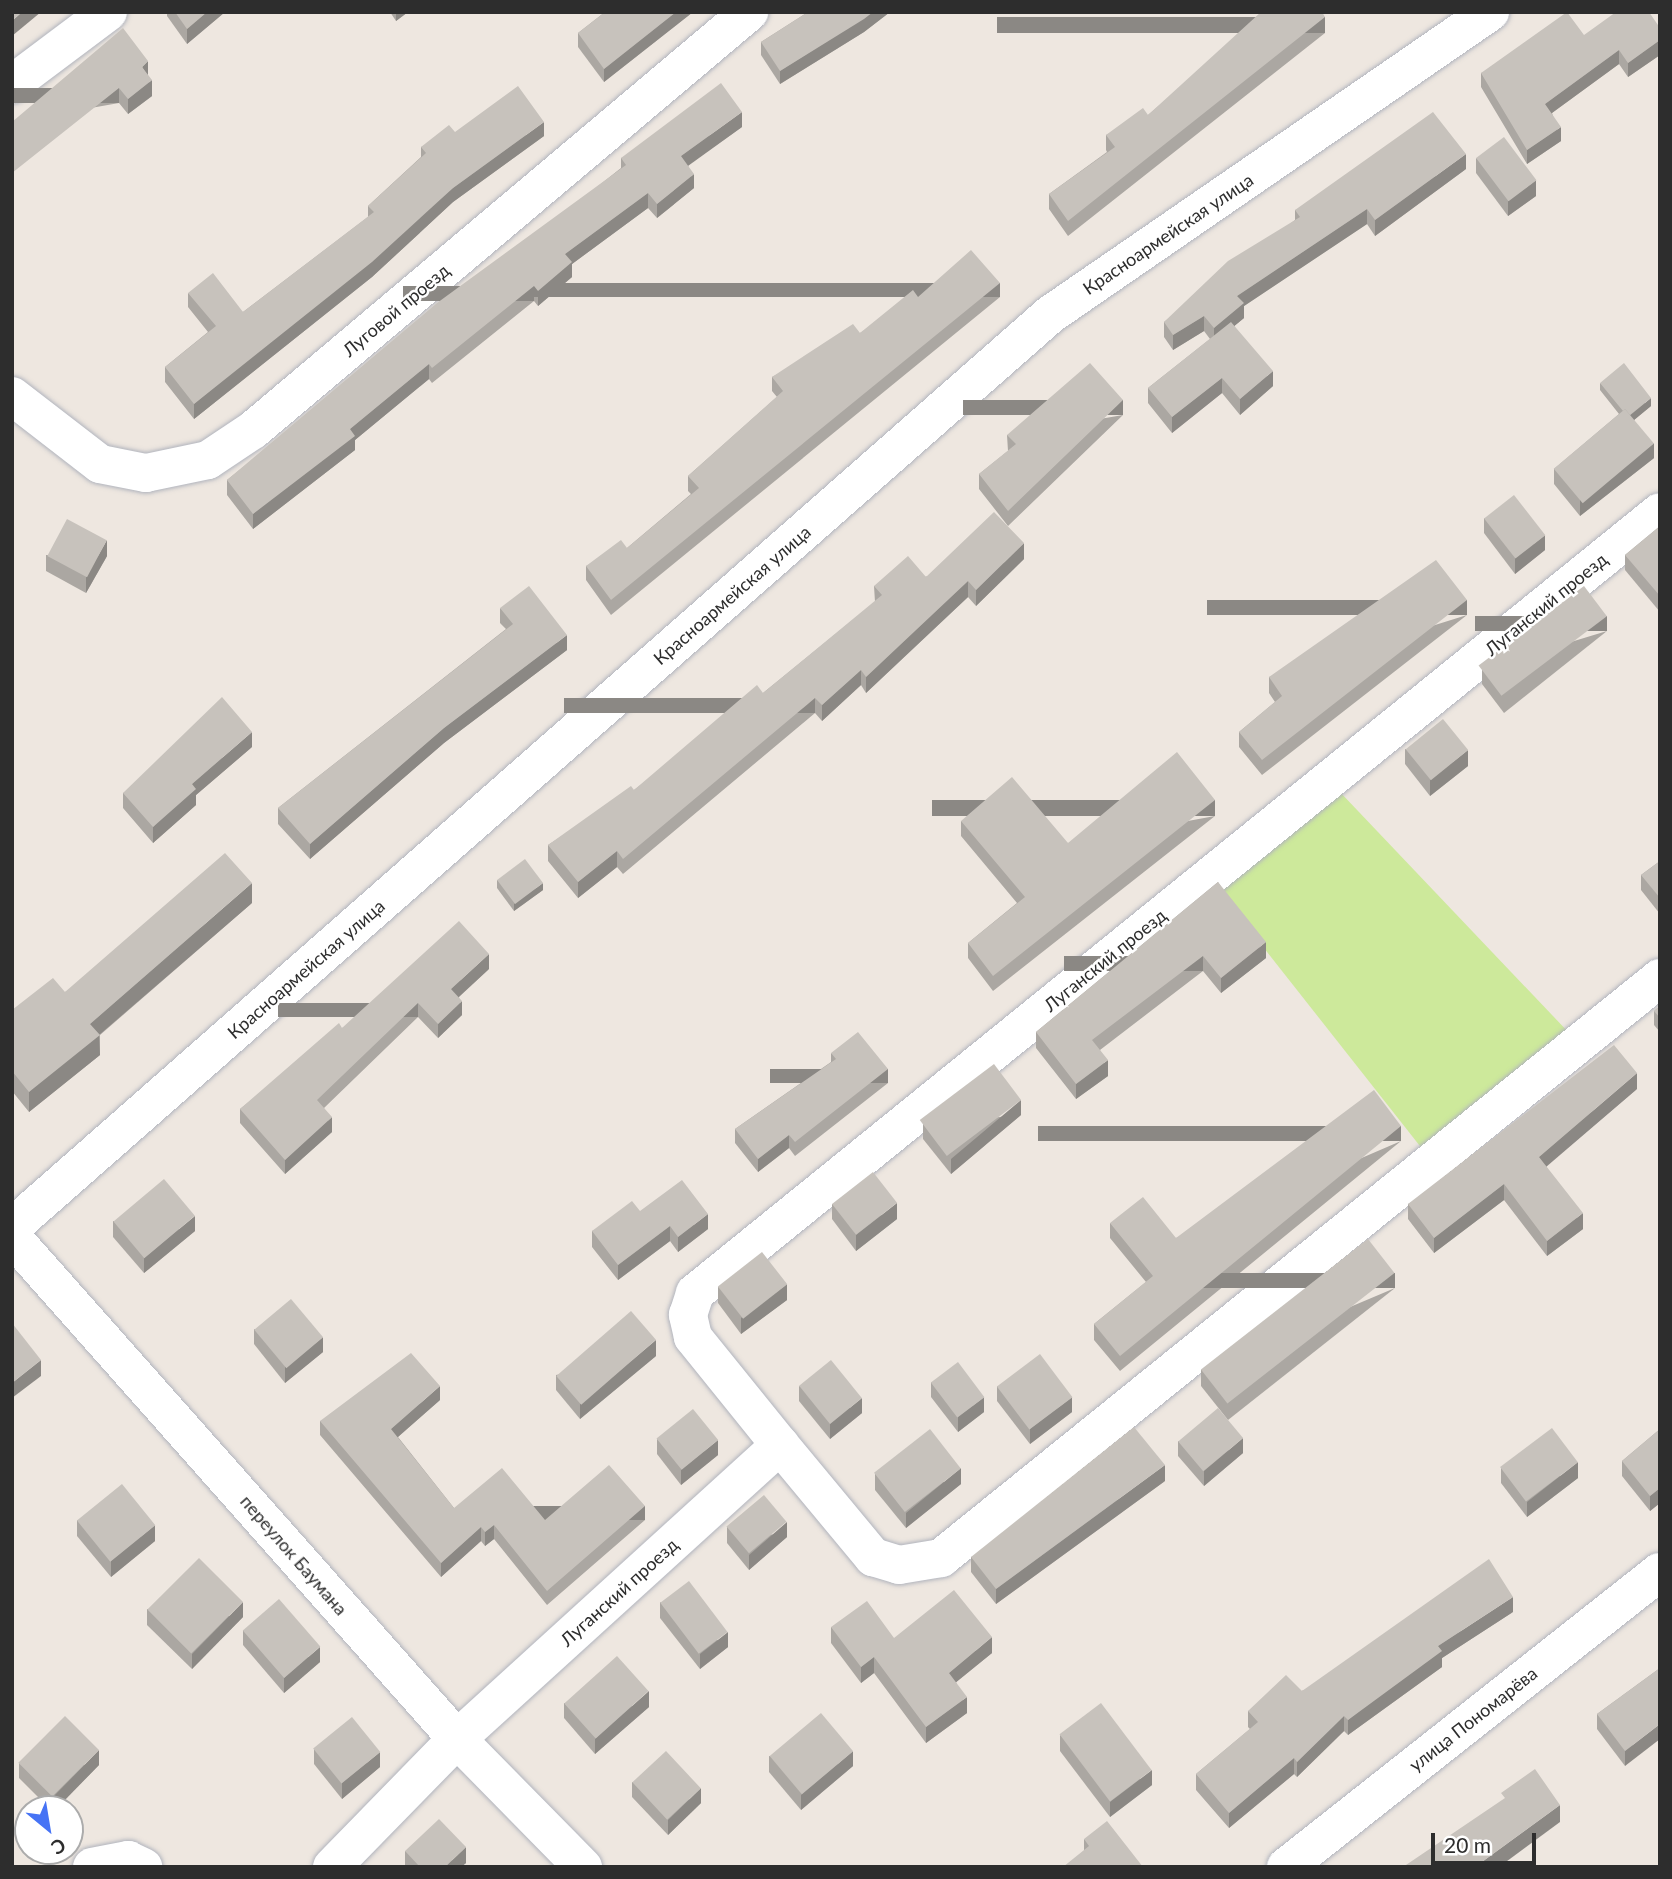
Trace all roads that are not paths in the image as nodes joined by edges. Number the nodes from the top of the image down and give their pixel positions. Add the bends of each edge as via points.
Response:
1 (108, 12) edge
2 (749, 12) edge
3 (1490, 12) edge
4 (12, 84) edge
5 (12, 396) edge
6 (1660, 512) edge
7 (1660, 978) edge
8 (12, 1227) edge
9 (12, 1237) edge
10 (780, 1445) junction
11 (1660, 1572) edge
12 (457, 1739) junction
13 (92, 1867) edge
14 (143, 1867) edge
15 (332, 1867) edge
16 (583, 1867) edge
17 (1286, 1867) edge

1 - 4 street
2 - 5 street, Луговой проезд via 253,430 208,460 146,473 100,464
3 - 8 street, Красноармейская улица via 1052,313
6 - 10 street, Луганский проезд via 695,1293 688,1315 693,1337
7 - 10 street, Луганский проезд via 941,1558 899,1565 873,1557
9 - 12 street, переулок Баумана
10 - 12 street, Луганский проезд
11 - 17 street, улица Пономарёва
12 - 15 street, Луганский проезд
12 - 16 street, переулок Баумана
13 - 14 street via 128,1860

